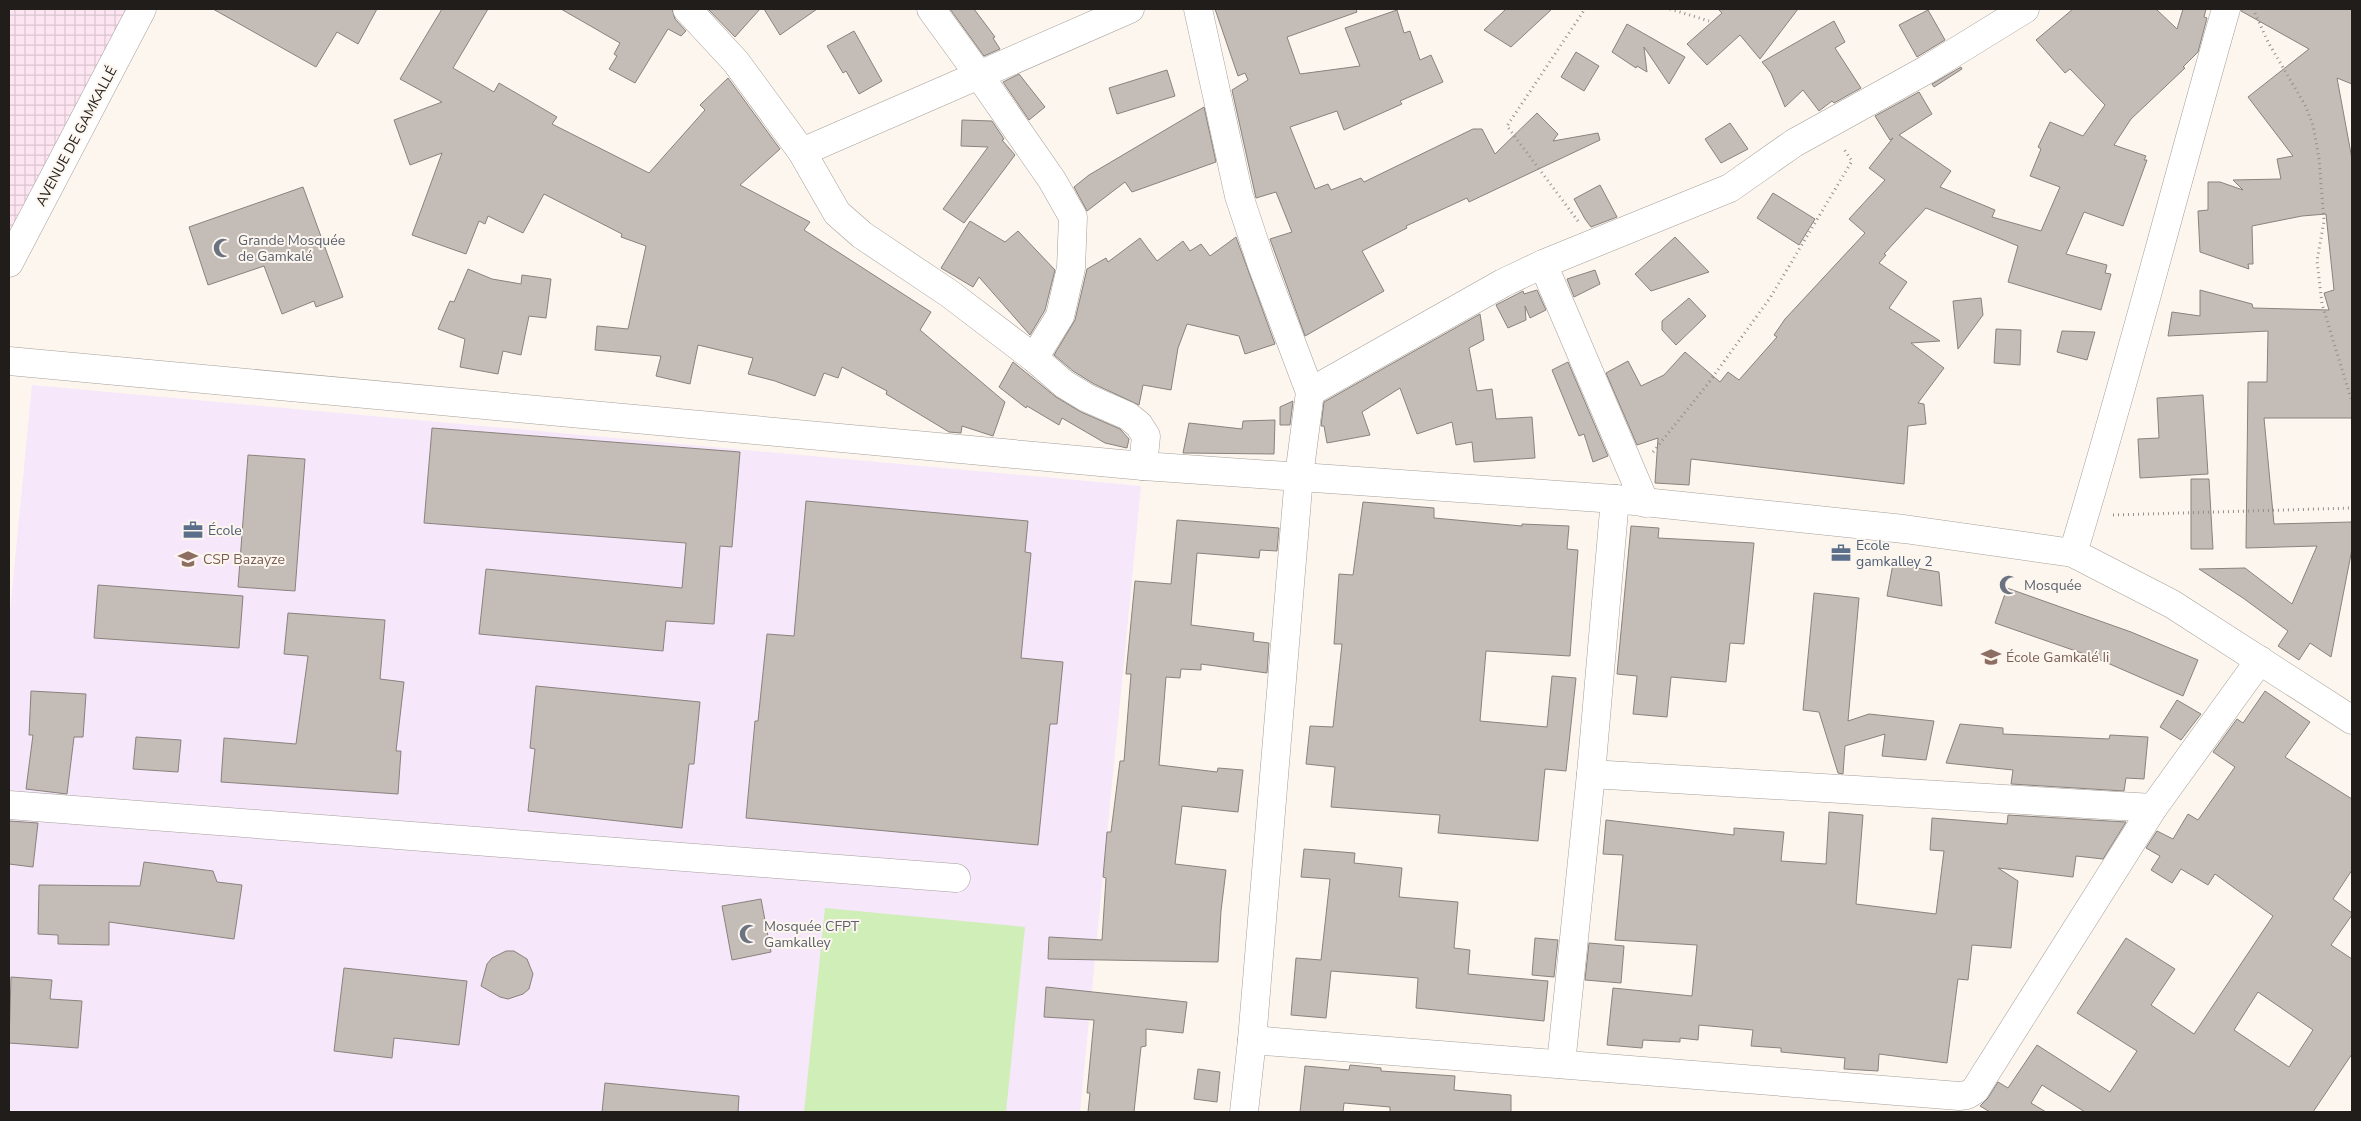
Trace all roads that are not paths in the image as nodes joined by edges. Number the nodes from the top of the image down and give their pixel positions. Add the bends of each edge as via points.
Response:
1 (142, 9) edge
2 (687, 9) edge
3 (931, 9) edge
4 (1130, 9) edge
5 (1198, 9) edge
6 (2025, 9) edge
7 (2226, 9) edge
8 (980, 75) junction
9 (802, 152) junction
10 (9, 264) edge
11 (1543, 264) junction
12 (1034, 358) junction
13 (9, 361) edge
14 (1310, 392) junction
15 (1143, 466) junction
16 (1299, 476) junction
17 (1615, 499) junction
18 (1645, 503) junction
19 (2073, 553) junction
20 (2260, 660) junction
21 (2352, 720) edge
22 (1591, 774) junction
23 (9, 805) edge
24 (2153, 808) junction
25 (956, 878) dead end
26 (1252, 1040) junction
27 (1561, 1064) junction
28 (1244, 1112) edge

1 - 10 street, AVENUE DE GAMKALLÉ
2 - 9 street via 736,62
3 - 8 street
4 - 8 street
5 - 14 street via 1239,196
6 - 11 street via 1926,70 1794,143 1730,188
7 - 19 street
8 - 9 street
8 - 12 street via 1052,180 1073,217 1070,268 1060,316
9 - 12 street via 837,213 862,235 950,294
11 - 14 street via 1450,312
11 - 18 street
12 - 15 street via 1064,384 1086,398 1128,416 1139,426 1146,436
13 - 15 street
14 - 16 street
15 - 16 street
16 - 17 street
16 - 26 street
17 - 18 street
17 - 22 street
18 - 19 street via 1904,529
19 - 20 street via 2172,604
20 - 21 street
20 - 24 street
22 - 24 street
22 - 27 street
23 - 25 street
24 - 27 street via 1975,1090 1968,1095
26 - 27 street
26 - 28 street

